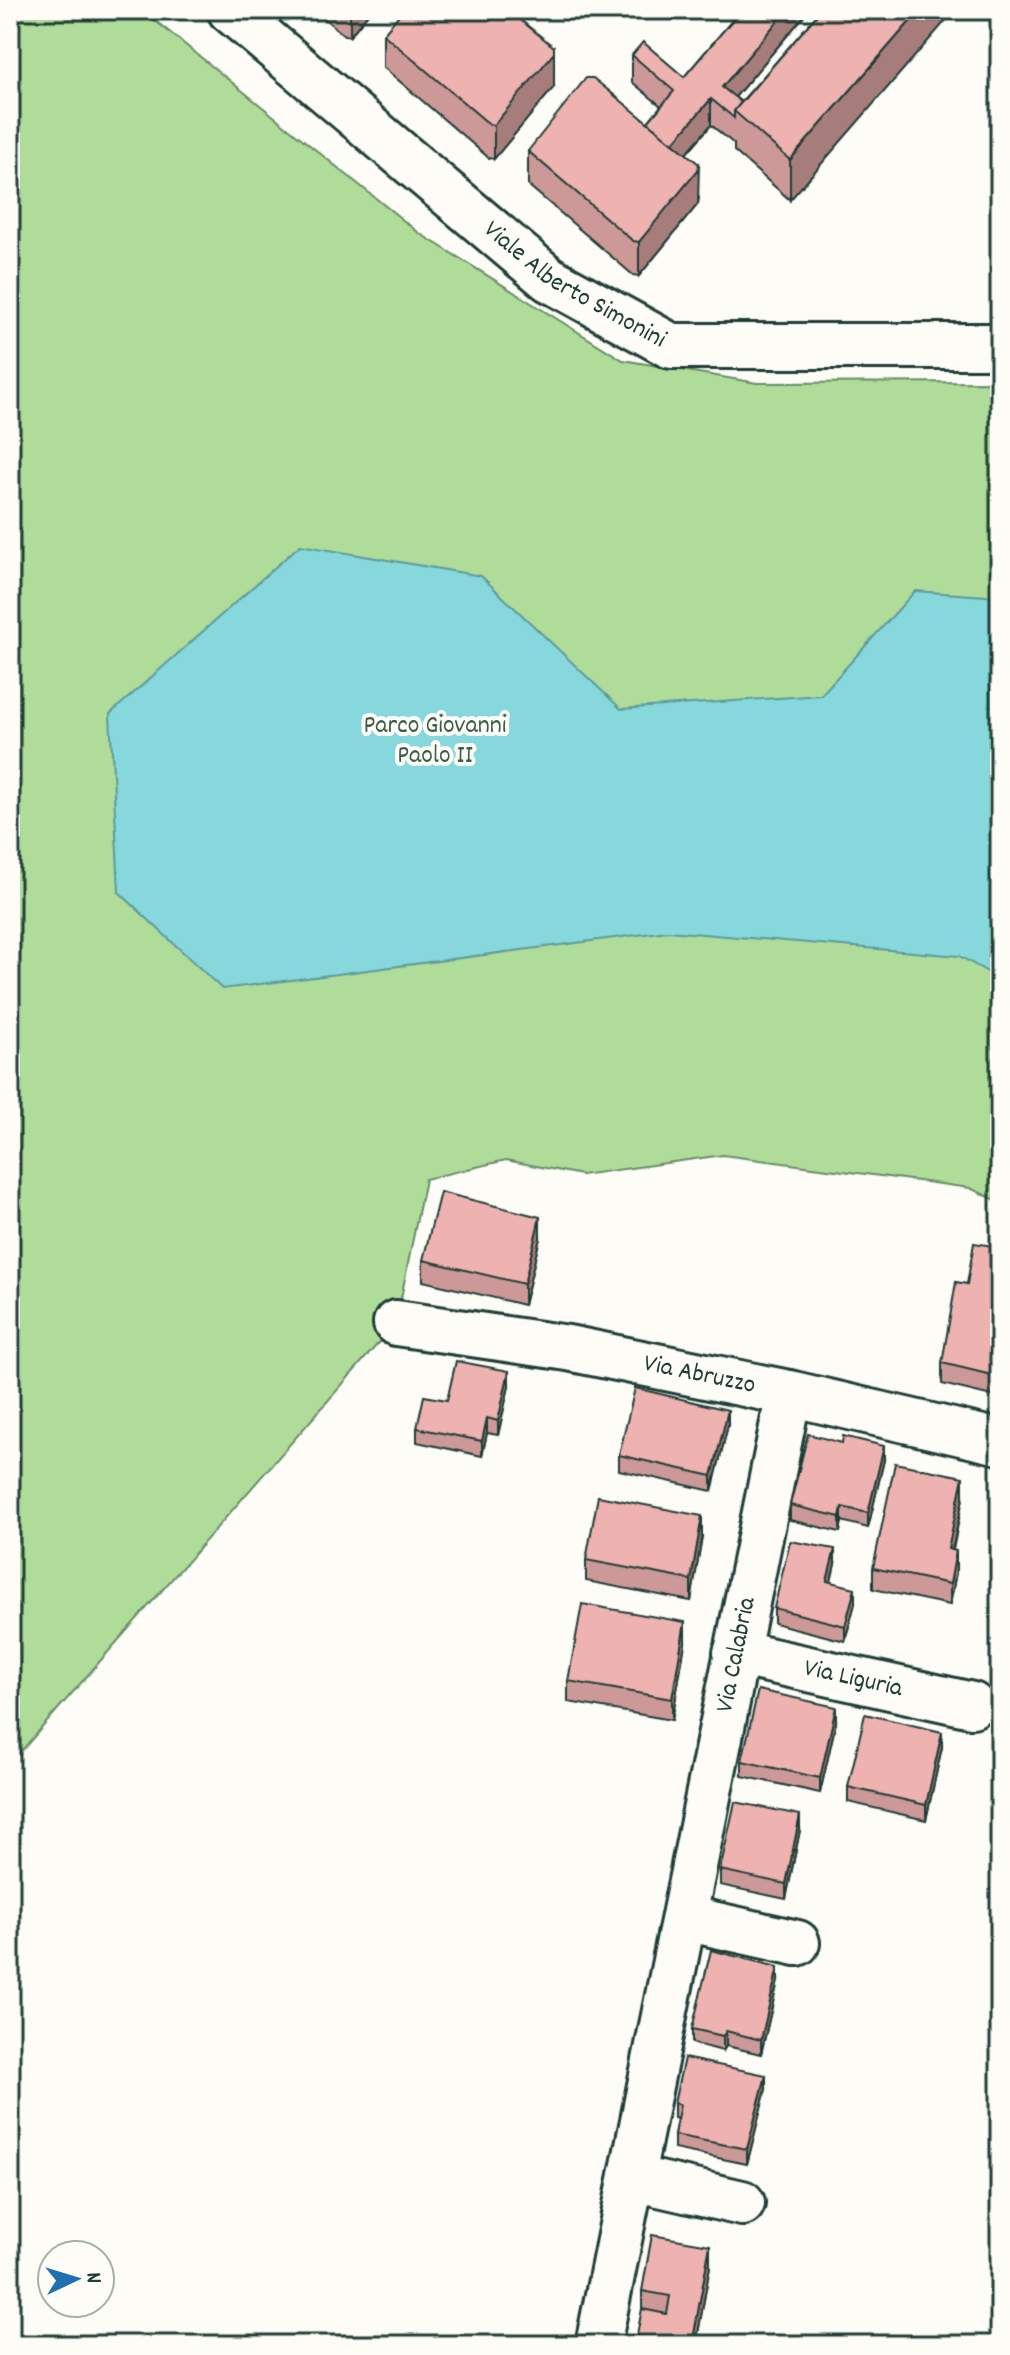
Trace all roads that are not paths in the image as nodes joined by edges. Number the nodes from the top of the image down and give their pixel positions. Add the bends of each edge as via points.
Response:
1 (230, 10) edge
2 (1000, 346) edge
3 (396, 1323) dead end
4 (789, 1393) junction
5 (1000, 1442) edge
6 (736, 1653) junction
7 (972, 1705) dead end
8 (685, 1918) junction
9 (797, 1943) dead end
10 (633, 2178) junction
11 (742, 2203) dead end
12 (598, 2345) edge

1 - 2 street, Viale Alberto Simonini via 549,279 671,346
3 - 4 street, Via Abruzzo via 568,1348
4 - 5 street, Via Abruzzo
4 - 6 street, Via Calabria
6 - 7 street, Via Liguria
6 - 8 street, Via Calabria
8 - 9 street
8 - 10 street, Via Calabria
10 - 11 street
10 - 12 street, Via Calabria

